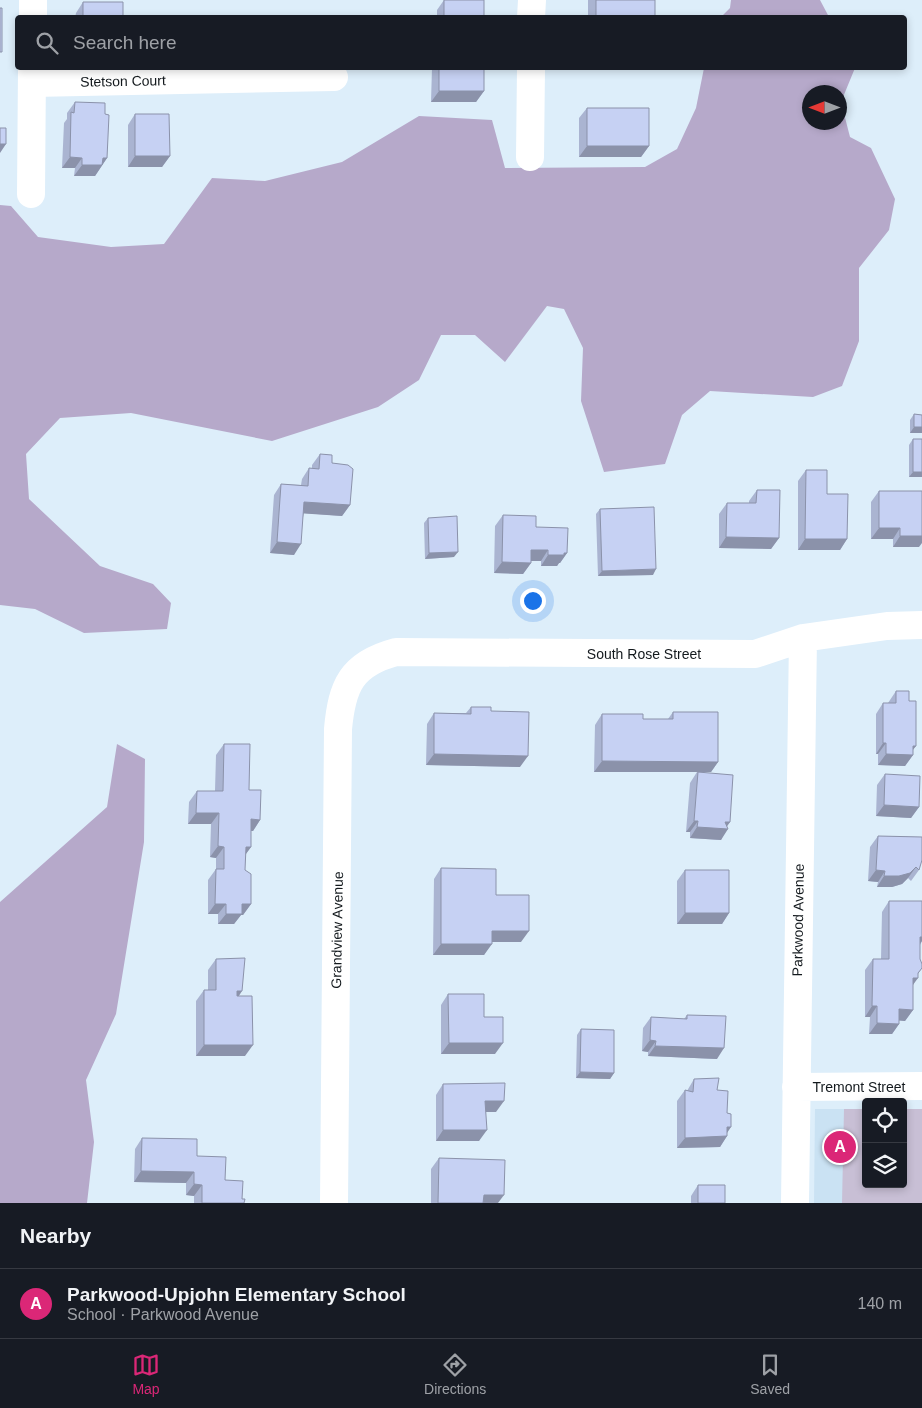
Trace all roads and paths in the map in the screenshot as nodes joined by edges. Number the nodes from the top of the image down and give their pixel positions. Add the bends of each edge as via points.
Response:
1 (33, 0) edge
2 (532, 0) edge
3 (33, 15) edge
4 (532, 15) edge
5 (531, 70) edge
6 (32, 75) edge
7 (334, 77) dead end
8 (530, 157) dead end
9 (31, 194) dead end
10 (922, 625) edge
11 (802, 638) junction
12 (366, 665) joint
13 (922, 1086) edge
14 (796, 1087) junction
15 (334, 1203) edge
16 (795, 1203) edge

1 - 3 street
2 - 4 street
5 - 8 street
6 - 7 street, Stetson Court
6 - 9 street
10 - 11 street, South Rose Street via 887,626
11 - 12 street, South Rose Street via 755,654 396,652
11 - 14 street, Parkwood Avenue
12 - 15 street, Grandview Avenue via 352,677 342,695 338,729
13 - 14 street, Tremont Street
14 - 16 street, Parkwood Avenue

